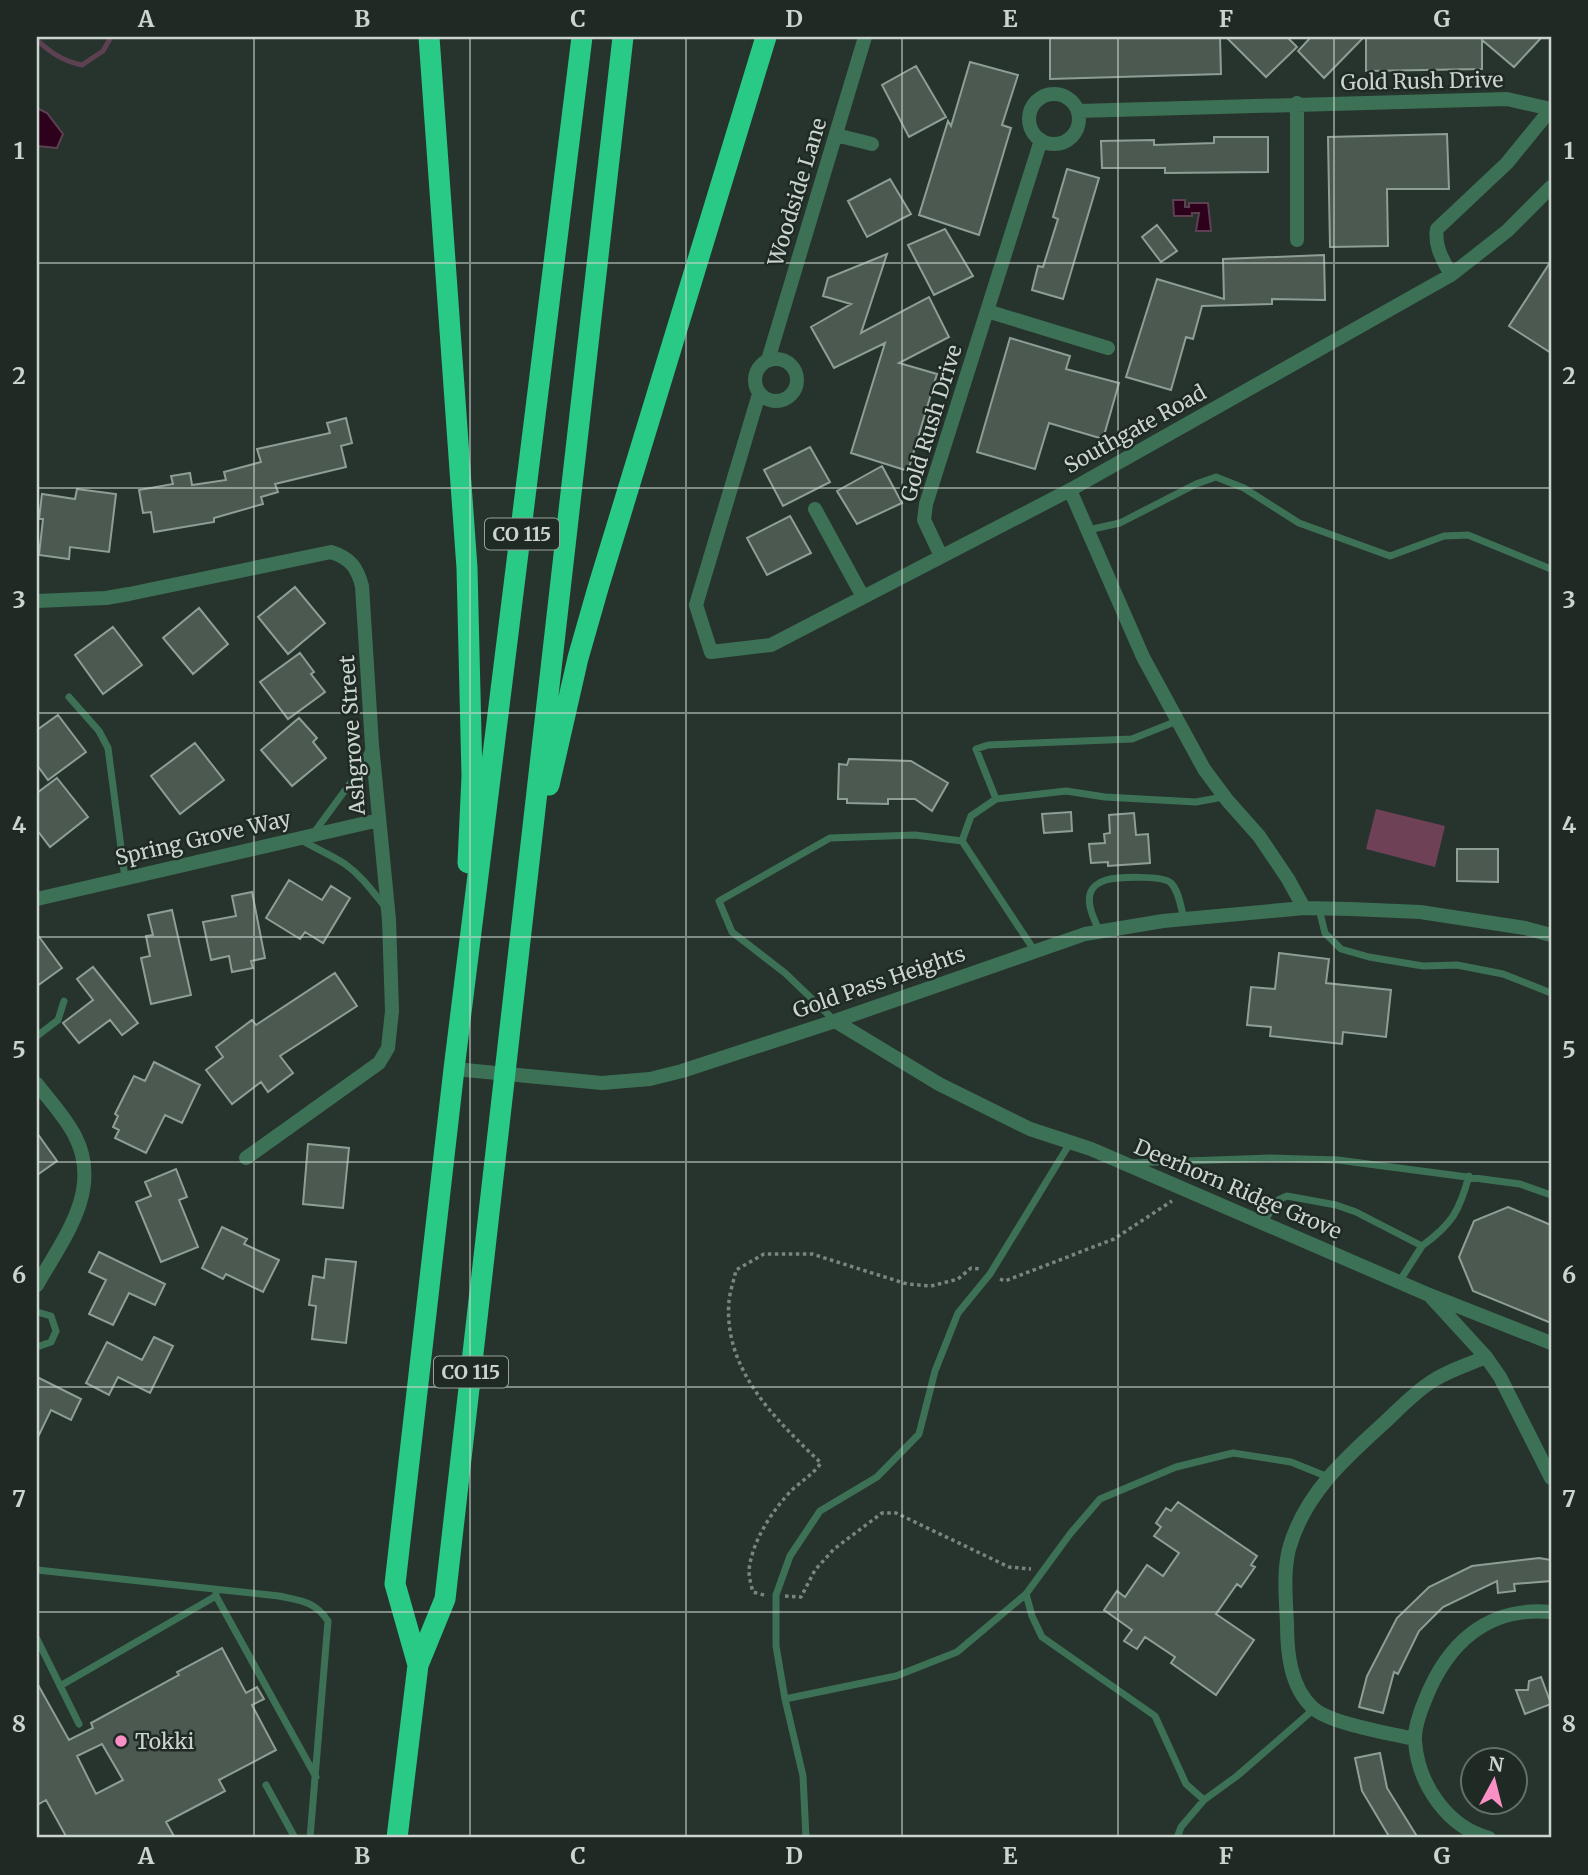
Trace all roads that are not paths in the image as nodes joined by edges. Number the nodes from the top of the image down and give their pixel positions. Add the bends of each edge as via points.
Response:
1 (429, 37) edge
2 (582, 37) edge
3 (623, 37) edge
4 (766, 37) edge
5 (865, 37) edge
6 (1297, 103) junction
7 (1078, 111) junction
8 (836, 135) junction
9 (1041, 140) junction
10 (872, 144) dead end
11 (1551, 187) edge
12 (1297, 240) dead end
13 (1451, 275) junction
14 (987, 311) junction
15 (1108, 348) dead end
16 (768, 360) junction
17 (759, 394) junction
18 (1070, 491) junction
19 (815, 509) dead end
20 (1087, 530) junction
21 (941, 556) junction
22 (1551, 569) edge
23 (863, 597) junction
24 (37, 601) edge
25 (69, 696) dead end
26 (1178, 721) junction
27 (372, 745) junction
28 (1224, 796) junction
29 (996, 799) junction
30 (379, 820) junction
31 (313, 834) junction
32 (298, 838) junction
33 (962, 841) junction
34 (125, 878) junction
35 (37, 899) edge
36 (523, 907) junction
37 (1312, 909) junction
38 (388, 912) junction
39 (1184, 919) junction
40 (1099, 931) junction
41 (1551, 935) edge
42 (1034, 950) junction
43 (1551, 993) edge
44 (64, 1001) dead end
45 (835, 1021) junction
46 (459, 1031) junction
47 (37, 1036) edge
48 (454, 1069) junction
49 (505, 1075) junction
50 (37, 1084) edge
51 (1070, 1142) junction
52 (246, 1158) dead end
53 (1125, 1163) junction
54 (1469, 1177) junction
55 (1551, 1195) edge
56 (1263, 1223) junction
57 (1422, 1246) junction
58 (1399, 1282) junction
59 (37, 1285) edge
60 (1427, 1294) junction
61 (37, 1312) edge
62 (1551, 1343) edge
63 (37, 1347) edge
64 (1486, 1357) junction
65 (1328, 1477) junction
66 (1551, 1478) edge
67 (37, 1570) edge
68 (216, 1593) junction
69 (1026, 1594) junction
70 (1551, 1612) edge
71 (37, 1639) edge
72 (418, 1665) junction
73 (60, 1686) junction
74 (785, 1699) junction
75 (1314, 1709) junction
76 (79, 1724) dead end
77 (1414, 1739) junction
78 (316, 1777) junction
79 (266, 1785) dead end
80 (1203, 1800) junction
81 (295, 1838) edge
82 (310, 1838) edge
83 (397, 1838) edge
84 (806, 1838) edge
85 (1177, 1838) edge
86 (1489, 1838) edge

1 - 46 highway via 471,661 472,776
2 - 46 highway, CO 115
3 - 36 highway, CO 115
4 - 36 highway via 578,658
5 - 8 street, Woodside Lane
6 - 7 street, Gold Rush Drive
6 - 12 street
6 - 13 street, Gold Rush Drive via 1507,99 1551,109 1507,163 1437,229 1437,248
7 - 9 street via 1078,128 1067,140 1054,144
7 - 9 street via 1058,95 1037,102 1030,123
8 - 10 street
8 - 16 street, Woodside Lane
9 - 14 street, Gold Rush Drive
11 - 13 street, Southgate Road via 1507,231
13 - 18 street, Southgate Road
14 - 15 street
14 - 21 street, Gold Rush Drive via 926,504 924,520
16 - 17 street via 754,377
16 - 17 street via 789,363 797,385 790,397 779,402
17 - 23 street, Southgate Road via 696,605 711,652 771,645
18 - 20 street
18 - 21 street, Southgate Road
19 - 23 street
20 - 22 lane via 1120,523 1216,477 1244,488 1299,523 1390,556 1444,536 1468,535
20 - 26 street via 1143,657
21 - 23 street, Southgate Road
24 - 27 street, Ashgrove Street via 106,598 318,554 344,556 359,573 362,586
25 - 34 lane via 108,748
26 - 28 street
26 - 29 lane via 1132,739 988,745 976,750
27 - 30 street, Ashgrove Street
27 - 31 lane via 357,774
28 - 29 lane via 1196,802 1066,791
28 - 37 street
29 - 33 lane via 971,816
30 - 31 street, Spring Grove Way
30 - 38 street, Ashgrove Street
31 - 32 street, Spring Grove Way
32 - 34 street, Spring Grove Way
32 - 38 lane via 354,871
33 - 42 lane
33 - 45 lane via 915,835 830,838 719,901 732,932
34 - 35 street, Spring Grove Way
36 - 49 highway, CO 115
37 - 39 street, Gold Pass Heights
37 - 41 street, Gold Pass Heights via 1420,912
37 - 43 lane via 1325,933 1341,949 1423,966 1457,965 1503,974
38 - 52 street, Ashgrove Street via 392,1011 384,1056
39 - 40 street, Gold Pass Heights
39 - 40 lane via 1178,896 1162,878 1107,879 1097,883 1091,893 1090,908
40 - 42 street, Gold Pass Heights
42 - 45 street, Gold Pass Heights
44 - 47 lane via 58,1020
45 - 49 street, Gold Pass Heights via 650,1079 602,1083
45 - 51 street, Deerhorn Ridge Grove via 939,1084 1030,1129
46 - 48 highway, CO 115
48 - 49 street, Gold Pass Heights
48 - 72 highway, CO 115 via 395,1584
49 - 72 highway, CO 115 via 445,1599
50 - 59 street via 76,1137 86,1174 78,1213
51 - 53 street, Deerhorn Ridge Grove
51 - 74 lane via 990,1274 958,1313 935,1371 919,1434 877,1477 820,1511 790,1556 776,1595 776,1646
53 - 54 lane via 1338,1160
53 - 56 street, Deerhorn Ridge Grove
54 - 55 lane via 1520,1184
54 - 57 lane via 1460,1208 1440,1233
56 - 57 lane via 1278,1200 1287,1196 1356,1212
56 - 58 street, Deerhorn Ridge Grove
57 - 58 lane
58 - 60 street, Deerhorn Ridge Grove
60 - 62 street
60 - 64 street, Deerhorn Ridge Grove
61 - 63 lane via 51,1316 56,1331 51,1342
64 - 65 street via 1430,1382
64 - 66 street, Deerhorn Ridge Grove
65 - 69 lane via 1291,1462 1233,1452 1176,1467 1100,1499
65 - 75 street via 1294,1534 1285,1579 1287,1645 1293,1673 1301,1695
67 - 68 lane
68 - 73 lane
68 - 78 lane
68 - 78 lane via 279,1596 310,1603 328,1621
69 - 74 lane via 957,1651 897,1676
69 - 80 lane via 1042,1637 1155,1716 1186,1784
70 - 77 street via 1515,1614 1470,1633 1439,1668
71 - 73 lane
72 - 83 highway, CO 115
73 - 76 lane
74 - 84 lane via 803,1776
75 - 77 street via 1327,1717
75 - 80 lane
77 - 86 street via 1431,1793 1443,1810 1459,1825
78 - 82 lane
79 - 81 lane
80 - 85 lane

